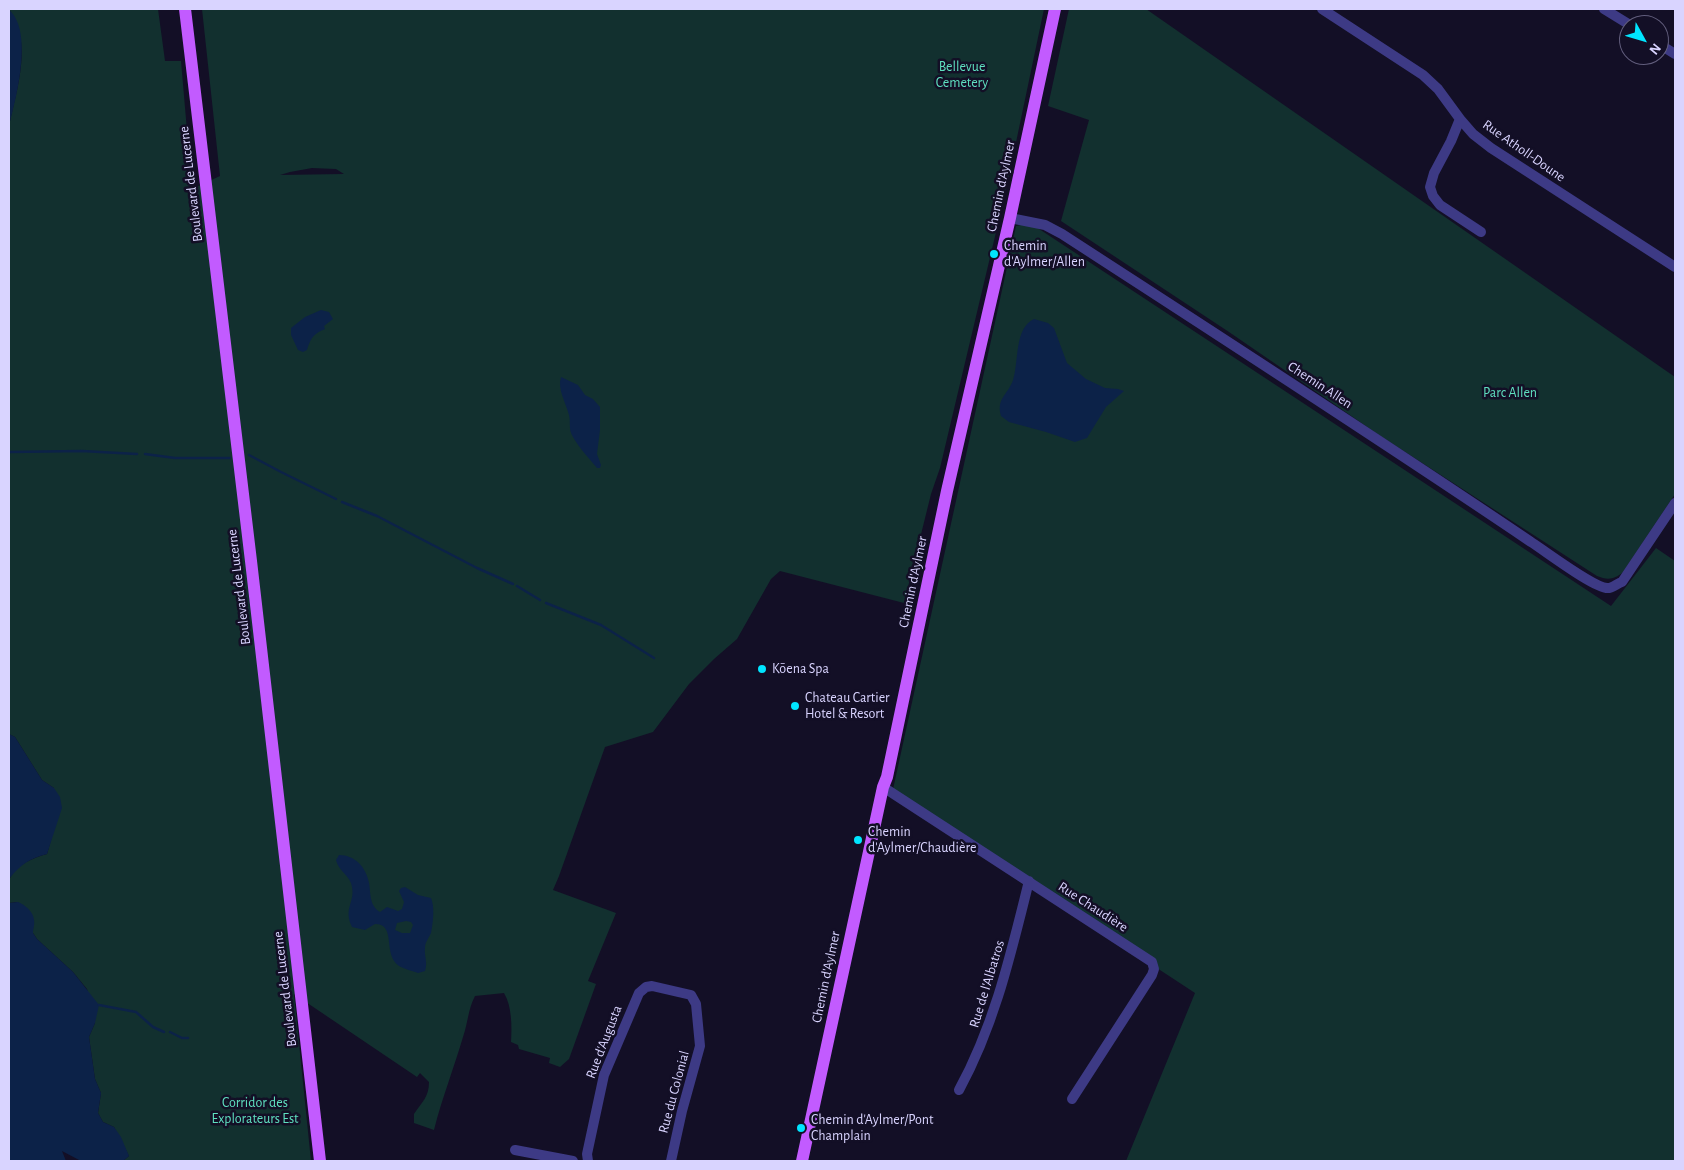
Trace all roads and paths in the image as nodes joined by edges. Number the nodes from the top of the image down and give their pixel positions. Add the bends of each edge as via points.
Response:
1 (185, 9) edge
2 (1055, 9) edge
3 (1322, 9) edge
4 (1604, 9) edge
5 (1619, 18) edge
6 (1460, 119) junction
7 (1010, 218) junction
8 (1481, 232) dead end
9 (1675, 267) edge
10 (1675, 503) edge
11 (883, 787) junction
12 (1029, 881) junction
13 (694, 999) joint
14 (959, 1090) dead end
15 (1072, 1098) dead end
16 (516, 1150) dead end
17 (320, 1161) edge
18 (573, 1161) edge
19 (588, 1161) edge
20 (671, 1161) edge
21 (802, 1161) edge

1 - 17 main road, Boulevard de Lucerne
2 - 7 main road, Chemin d'Aylmer
3 - 6 street, Rue Atholl-Doune via 1423,75
4 - 5 street
6 - 8 street via 1430,187 1440,205
6 - 9 street, Rue Atholl-Doune via 1491,148
7 - 10 street, Chemin Allen via 1045,225 1062,234 1600,586 1608,588 1622,582
7 - 11 main road, Chemin d'Aylmer
11 - 12 street, Rue Chaudière
11 - 21 main road, Chemin d'Aylmer
12 - 14 street, Rue de l'Albatros via 996,1004
12 - 15 street, Rue Chaudière via 1152,962 1154,969
13 - 19 street, Rue d'Augusta via 686,993 652,986 638,993 604,1074 586,1154
13 - 20 street, Rue du Colonial via 700,1052
16 - 18 street

